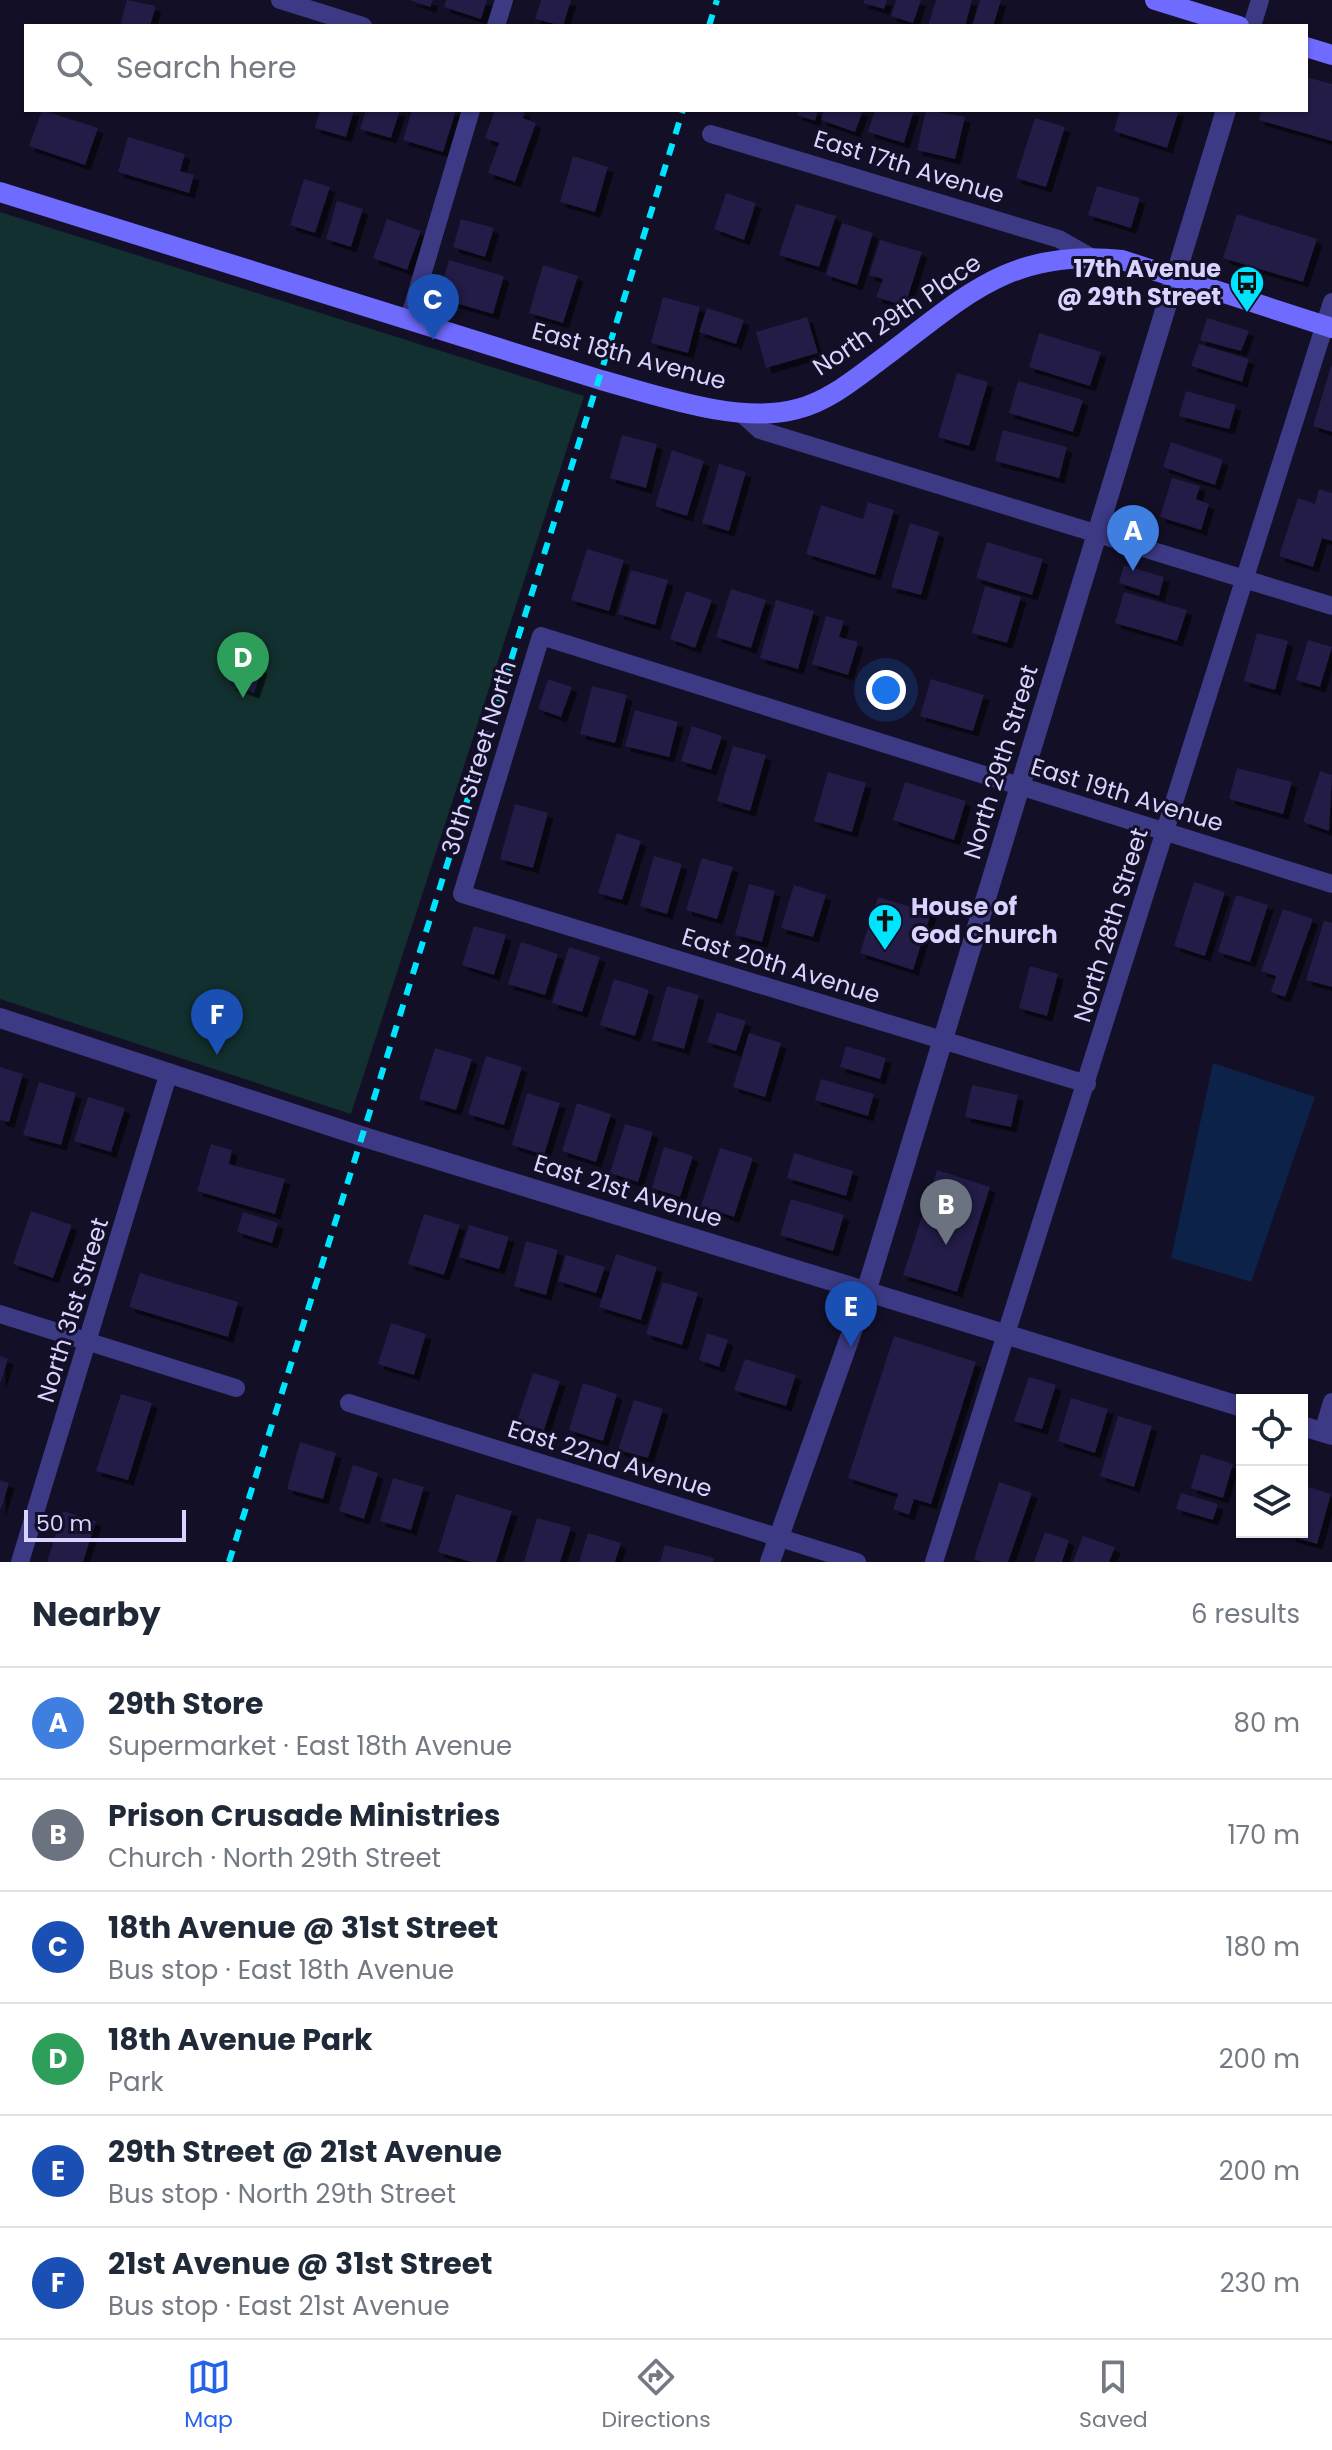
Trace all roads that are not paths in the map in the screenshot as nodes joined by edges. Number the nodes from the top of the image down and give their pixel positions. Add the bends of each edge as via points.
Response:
1 (280, 0) edge
2 (504, 0) edge
3 (1155, 0) edge
4 (1260, 0) edge
5 (357, 24) edge
6 (497, 24) edge
7 (1233, 24) edge
8 (1253, 24) edge
9 (1308, 48) edge
10 (1332, 55) edge
11 (470, 112) edge
12 (1225, 112) edge
13 (711, 134) dead end
14 (0, 192) edge
15 (1089, 256) junction
16 (1176, 275) junction
17 (1332, 302) edge
18 (409, 319) junction
19 (1328, 327) edge
20 (740, 412) junction
21 (1097, 533) junction
22 (1246, 579) junction
23 (1332, 606) edge
24 (541, 636) joint
25 (1021, 787) junction
26 (1165, 832) junction
27 (1332, 884) edge
28 (462, 894) joint
29 (0, 1018) edge
30 (944, 1041) junction
31 (169, 1072) junction
32 (1087, 1084) junction
33 (866, 1292) junction
34 (0, 1314) edge
35 (1009, 1336) junction
36 (89, 1341) junction
37 (236, 1388) dead end
38 (1332, 1402) edge
39 (349, 1403) dead end
40 (1236, 1405) edge
41 (1327, 1433) edge
42 (778, 1537) junction
43 (20, 1562) edge
44 (770, 1562) edge
45 (857, 1562) edge
46 (934, 1562) edge

1 - 5 street
2 - 6 street
3 - 7 main road
4 - 8 street
9 - 10 main road
11 - 18 street
12 - 16 street, North 29th Street
13 - 15 street, East 17th Avenue via 1059,239
14 - 18 main road, East 18th Avenue
15 - 16 main road, North 29th Place
15 - 20 main road, North 29th Place via 1048,259 1007,272 971,291 838,391 796,410
16 - 19 main road
16 - 21 street, North 29th Street
17 - 19 street, North 28th Street
18 - 20 main road, East 18th Avenue via 670,399
19 - 22 street, North 28th Street
20 - 21 street, East 18th Avenue via 760,430
21 - 22 street, East 18th Avenue
21 - 25 street, North 29th Street
22 - 23 street, East 18th Avenue
22 - 26 street, North 28th Street
24 - 25 street, East 19th Avenue
24 - 28 street, 30th Street North
25 - 26 street, East 19th Avenue
25 - 30 street, North 29th Street
26 - 27 street, East 19th Avenue
26 - 32 street, North 28th Street
28 - 30 street, East 20th Avenue
29 - 31 street, East 21st Avenue
30 - 32 street, East 20th Avenue
30 - 33 street, North 29th Street
31 - 33 street, East 21st Avenue
31 - 36 street, North 31st Street
32 - 35 street, North 28th Street
33 - 35 street, East 21st Avenue
33 - 42 street, North 29th Street
34 - 36 street
35 - 40 street, East 21st Avenue
35 - 46 street, North 28th Street
36 - 37 street
36 - 43 street, North 31st Street
38 - 41 street
39 - 42 street, East 22nd Avenue
42 - 44 street, North 29th Street
42 - 45 street, East 22nd Avenue

